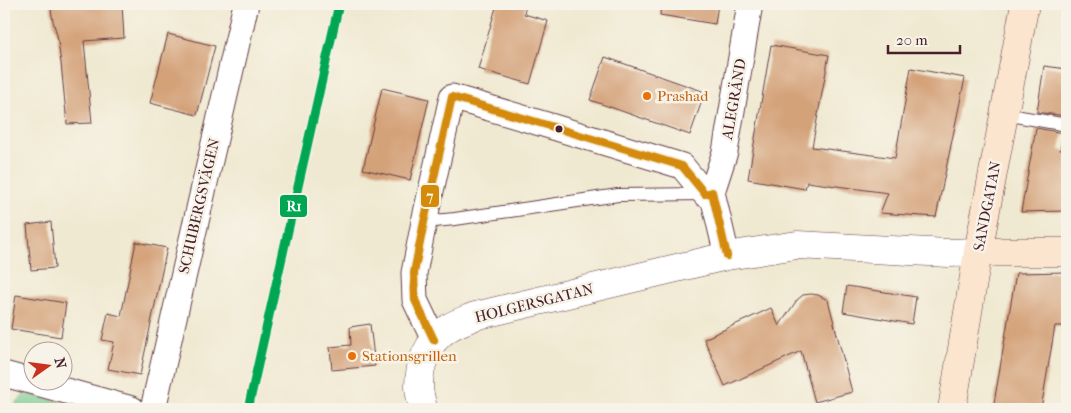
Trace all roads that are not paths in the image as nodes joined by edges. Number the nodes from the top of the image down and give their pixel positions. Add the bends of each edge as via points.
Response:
1 (246, 4) edge
2 (750, 4) edge
3 (1025, 4) edge
4 (1004, 114) junction
5 (1067, 125) edge
6 (708, 193) junction
7 (424, 222) junction
8 (978, 252) junction
9 (1067, 252) edge
10 (726, 256) junction
11 (434, 340) junction
12 (4, 374) edge
13 (132, 409) edge
14 (153, 409) edge
15 (423, 409) edge
16 (952, 409) edge

1 - 14 street, SCHUBERGSVÄGEN
2 - 6 street, ALEGRÄND via 725,152
3 - 4 main road, SANDGATAN
4 - 5 lane
4 - 8 main road, SANDGATAN
6 - 7 lane via 618,195
6 - 7 street via 682,166 452,97
6 - 10 street
7 - 11 street via 414,273 416,300
8 - 9 main road, HOLGERSGATAN
8 - 10 street, HOLGERSGATAN via 798,245
8 - 16 main road, SANDGATAN
10 - 11 street, HOLGERSGATAN via 475,316 447,328
11 - 15 street via 422,363 419,386
12 - 13 street

